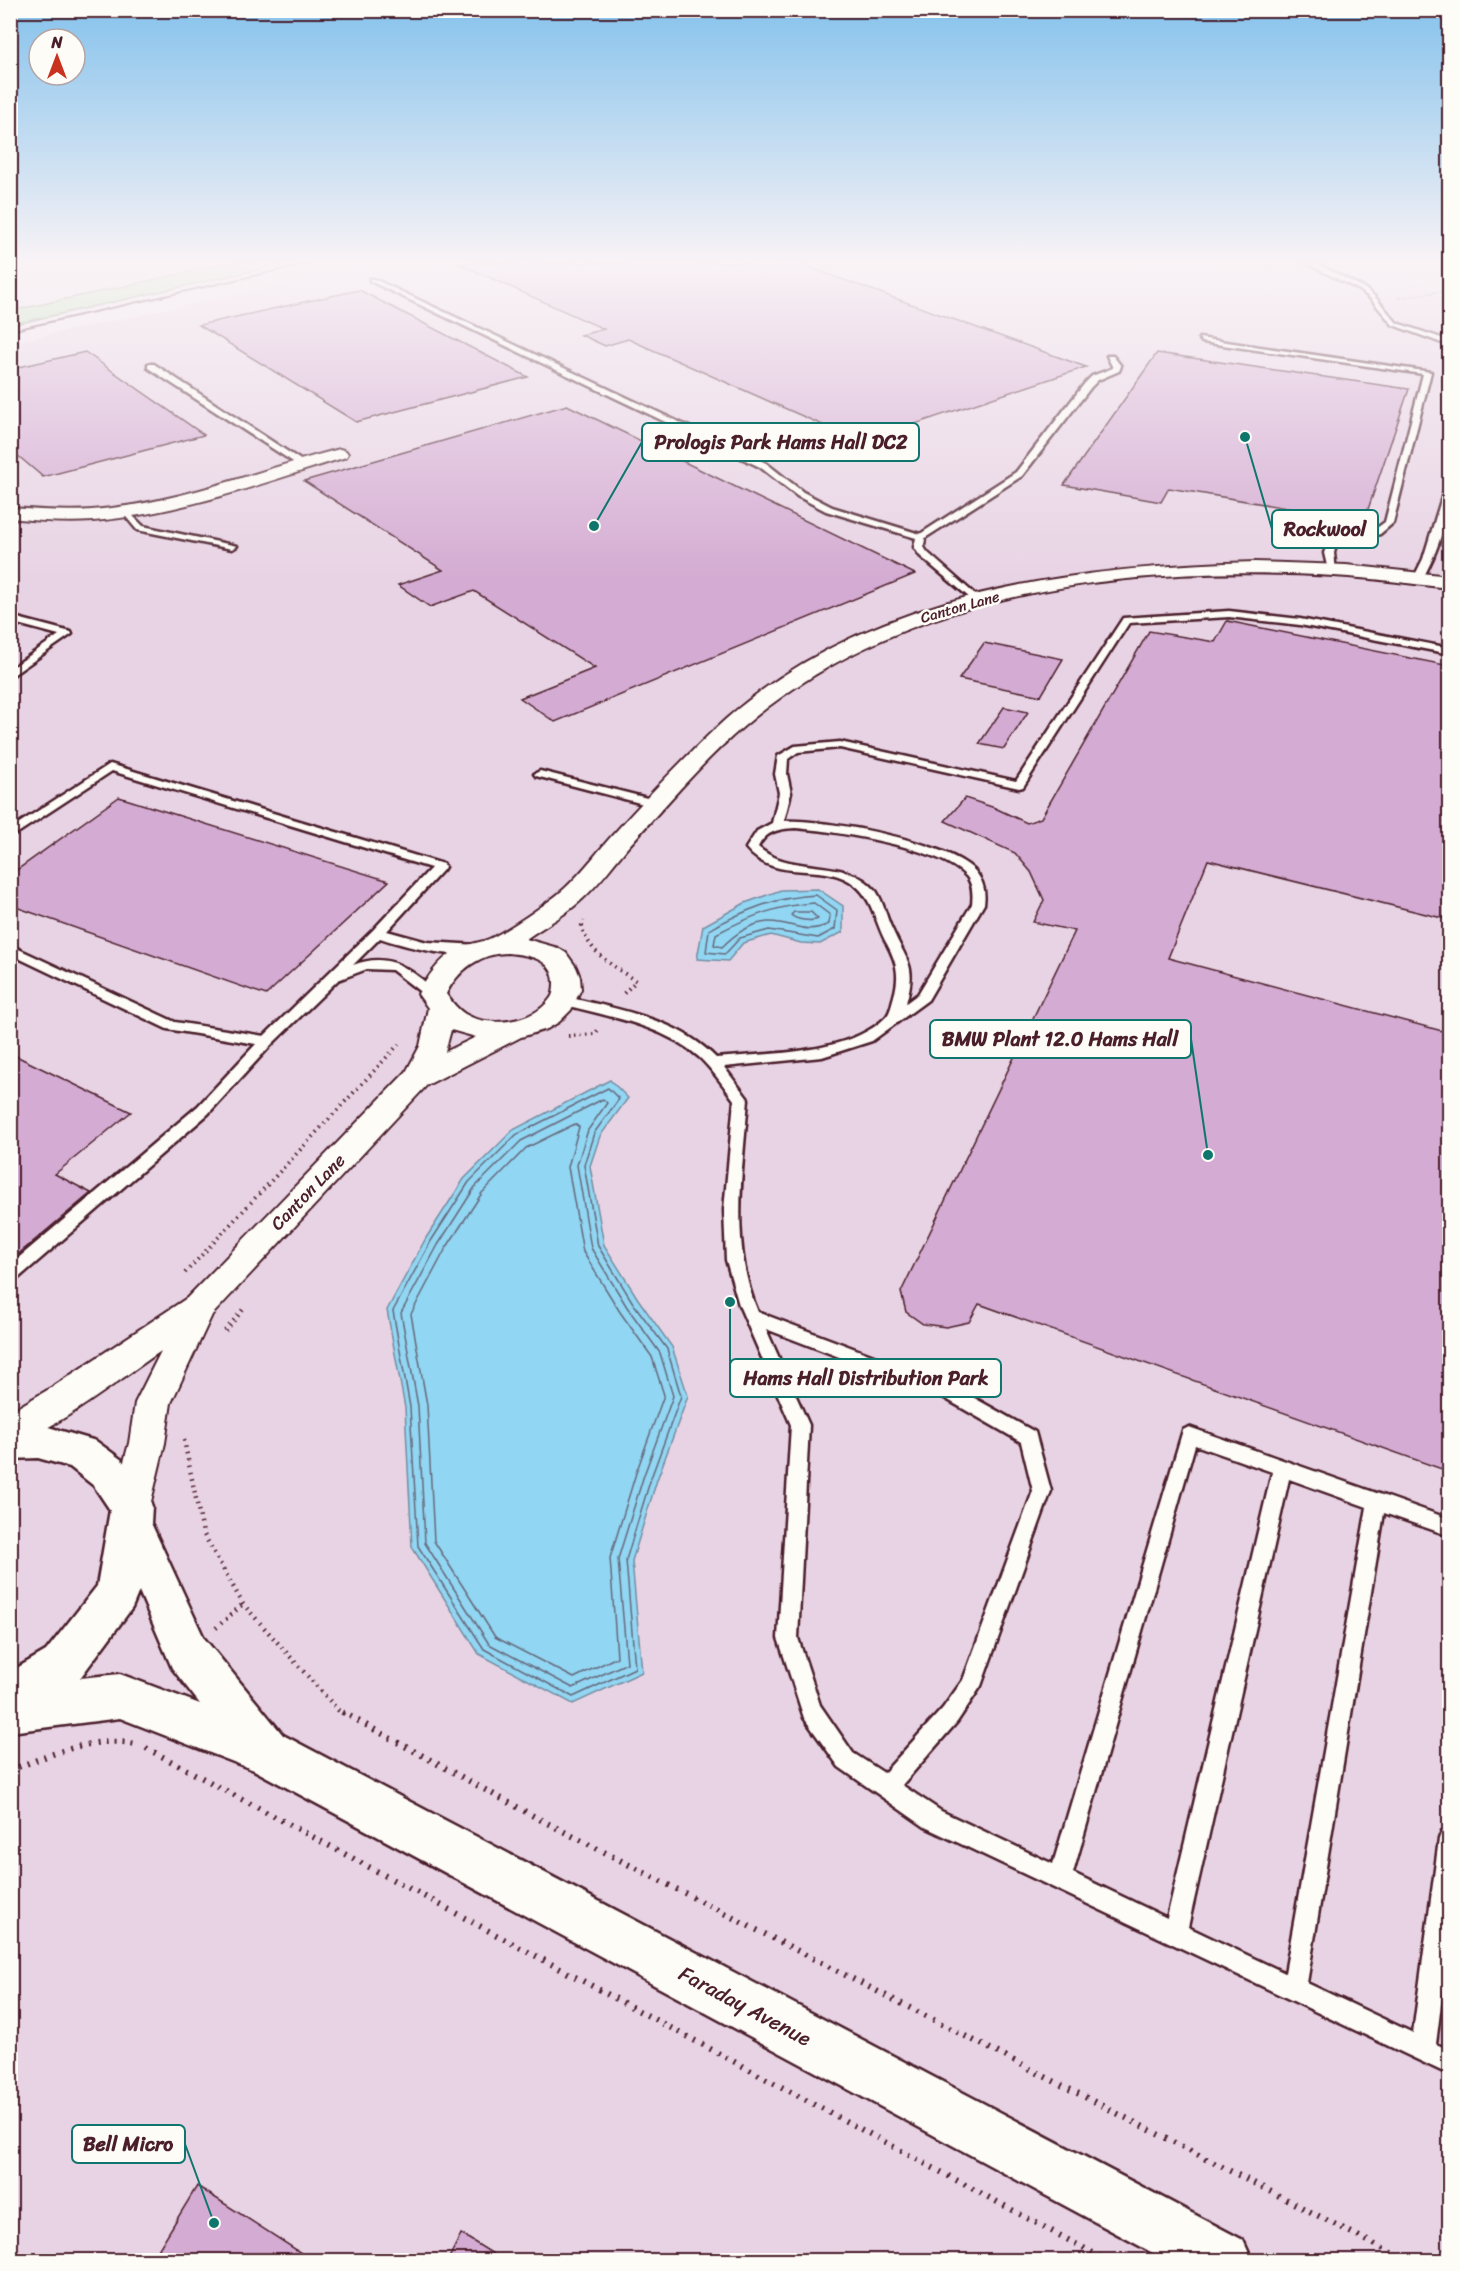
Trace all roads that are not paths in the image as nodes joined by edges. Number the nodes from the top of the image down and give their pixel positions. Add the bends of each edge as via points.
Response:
1 (156, 369) edge
2 (560, 369) edge
3 (1116, 369) edge
4 (1405, 369) edge
5 (340, 454) dead end
6 (304, 465) junction
7 (1449, 484) edge
8 (126, 512) junction
9 (13, 514) edge
10 (921, 537) junction
11 (232, 546) dead end
12 (1334, 570) junction
13 (1418, 579) junction
14 (1449, 582) edge
15 (976, 600) junction
16 (10, 619) edge
17 (1449, 651) edge
18 (10, 674) edge
19 (540, 774) dead end
20 (655, 803) junction
21 (777, 825) junction
22 (10, 835) edge
23 (570, 896) junction
24 (378, 933) junction
25 (490, 947) junction
26 (10, 949) edge
27 (559, 961) junction
28 (333, 977) junction
29 (563, 1000) junction
30 (437, 1002) junction
31 (894, 1019) junction
32 (518, 1028) junction
33 (267, 1041) junction
34 (713, 1062) junction
35 (417, 1078) junction
36 (10, 1275) edge
37 (199, 1307) junction
38 (754, 1317) junction
39 (10, 1430) edge
40 (10, 1442) edge
41 (1282, 1467) junction
42 (1377, 1502) junction
43 (131, 1514) junction
44 (1449, 1528) edge
45 (10, 1698) edge
46 (10, 1709) edge
47 (267, 1752) junction
48 (886, 1787) junction
49 (1449, 1839) edge
50 (1060, 1881) junction
51 (1175, 1934) junction
52 (1294, 1989) junction
53 (1424, 2050) junction
54 (1449, 2062) edge
55 (1223, 2260) edge

1 - 6 lane
2 - 10 lane via 763,465 800,494 829,509
3 - 10 lane via 1088,385 1019,474
4 - 12 lane via 1426,372 1389,523 1371,534 1332,543 1329,553
5 - 6 street
6 - 8 street
7 - 13 lane via 1428,559
8 - 9 street
8 - 11 lane via 140,528
10 - 15 lane via 919,547 923,554
12 - 13 street, Canton Lane
12 - 15 street, Canton Lane via 1191,569 1124,574
13 - 14 street, Canton Lane
15 - 20 street, Canton Lane via 890,628 835,653 790,681 739,720
16 - 18 lane via 67,634
17 - 21 lane via 1300,622 1229,614 1126,620 1019,785 840,745 795,749 782,758 784,793
19 - 20 lane
20 - 23 street, Canton Lane
21 - 31 lane via 755,839 752,848 758,856 786,867 821,868 847,875 871,894 905,971
21 - 31 lane via 827,827 930,851 966,869 976,881 980,892 978,904 923,998
22 - 24 lane via 110,767 439,867
23 - 25 street, Canton Lane
23 - 27 street, Canton Lane via 560,929
24 - 25 lane via 422,947
24 - 28 lane
25 - 27 street via 521,945 541,950
25 - 30 street via 462,956 442,974
26 - 33 lane via 172,1026
27 - 29 street via 569,989
28 - 30 lane via 366,965 395,966
28 - 33 lane
29 - 32 street via 543,1019
29 - 34 lane via 637,1019 676,1036
30 - 32 street via 454,1021 474,1028
30 - 35 street, Canton Lane via 434,1046
31 - 34 lane via 867,1038 822,1052
32 - 35 street, Canton Lane
33 - 36 lane via 204,1110
34 - 38 lane via 741,1099 732,1210 734,1260
35 - 37 street, Canton Lane
37 - 39 street, Canton Lane
37 - 43 street, Canton Lane via 153,1403
38 - 48 lane via 800,1425 788,1638 812,1711 846,1760
38 - 48 lane via 947,1391 1029,1437 1042,1491 971,1686
40 - 43 street, Faraday Avenue via 38,1441 82,1454 108,1473
41 - 42 lane
41 - 50 lane via 1189,1435
41 - 51 lane
42 - 44 lane
42 - 52 lane
43 - 45 street via 117,1594 62,1666
43 - 47 street, Faraday Avenue via 188,1653
46 - 47 street, Faraday Avenue via 120,1696
47 - 55 street, Faraday Avenue
48 - 50 lane via 933,1820
49 - 53 lane
50 - 51 lane
51 - 52 lane
52 - 53 lane
53 - 54 lane

